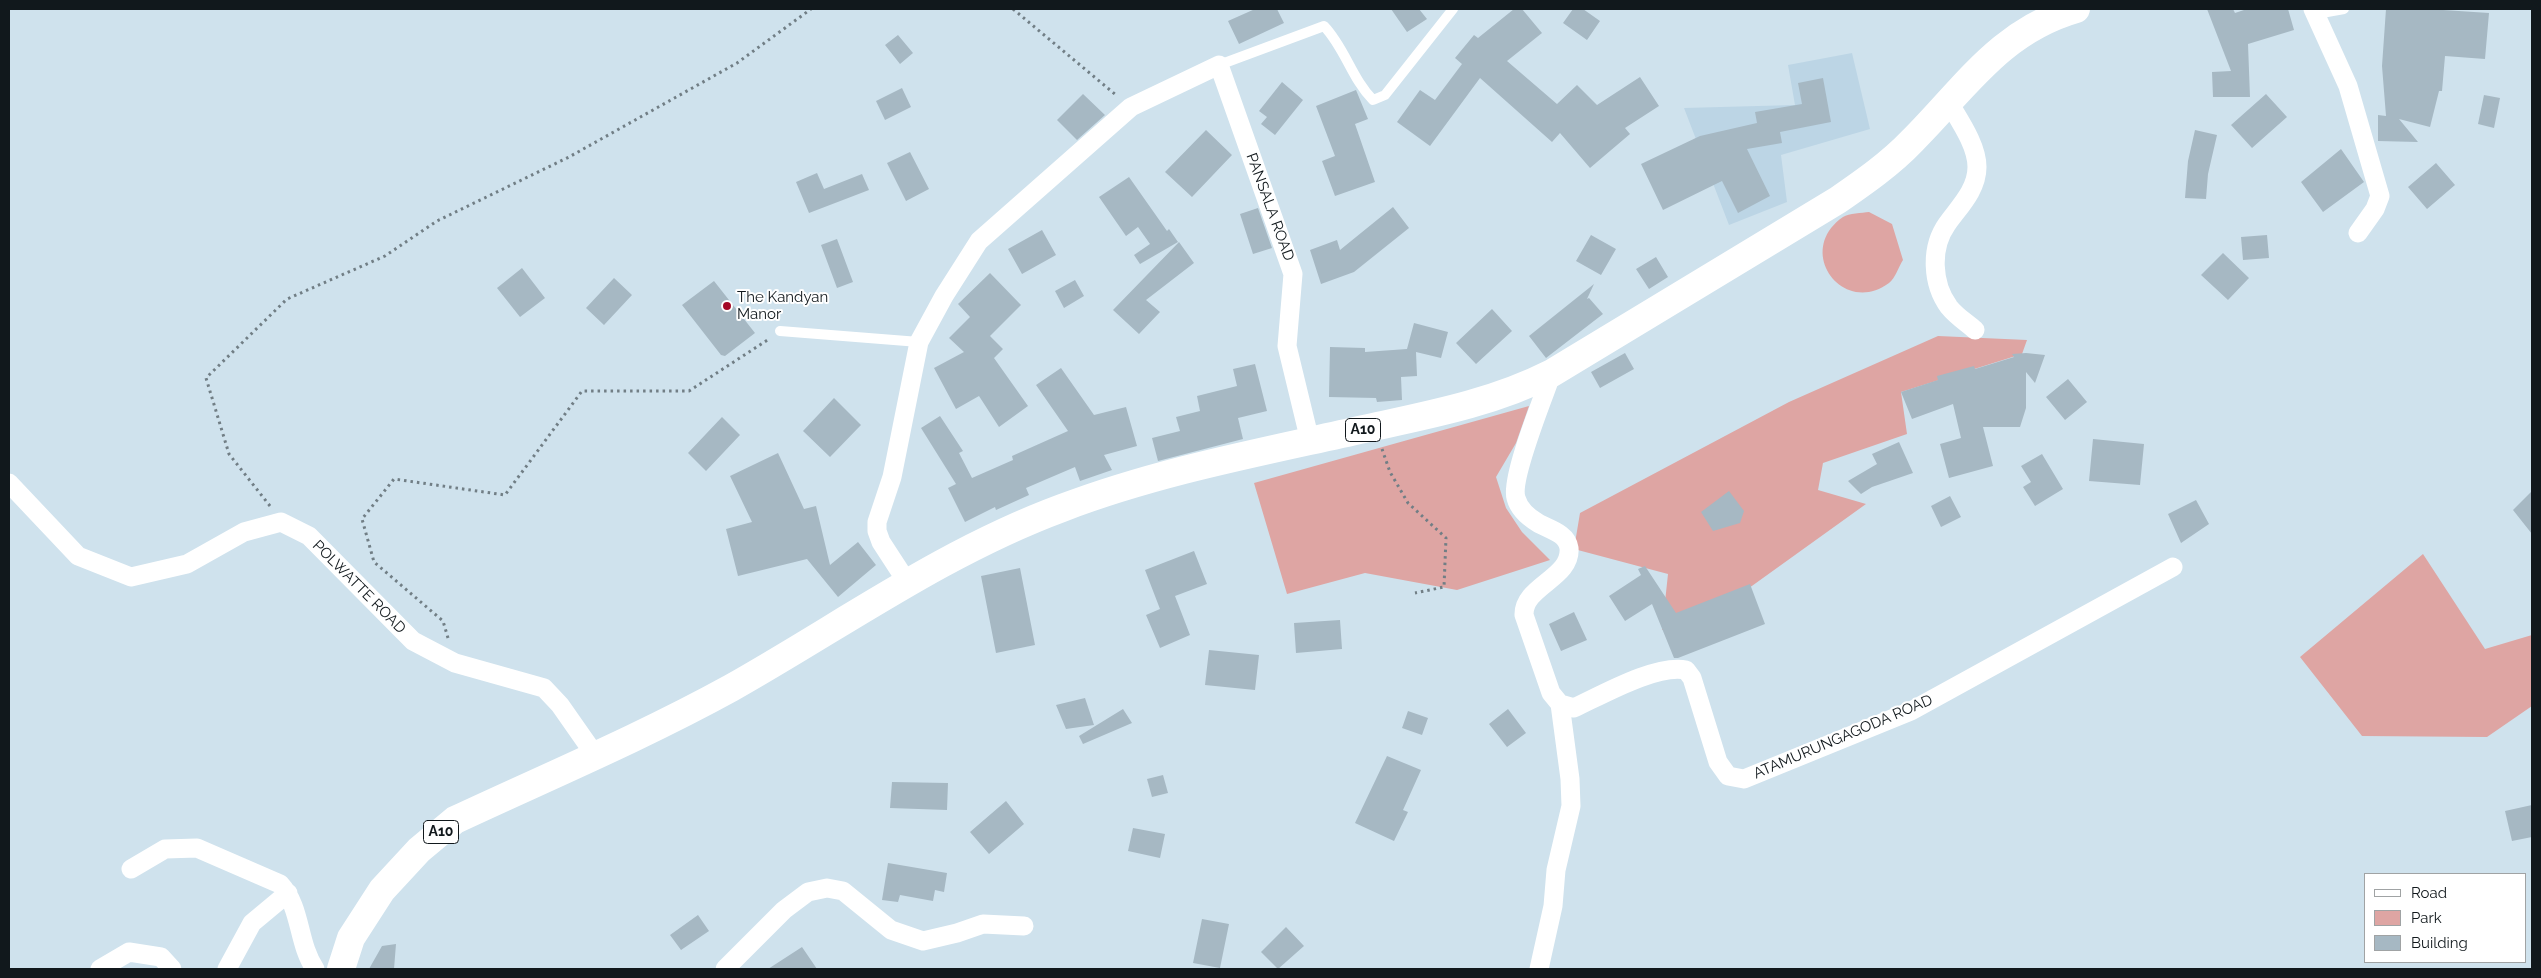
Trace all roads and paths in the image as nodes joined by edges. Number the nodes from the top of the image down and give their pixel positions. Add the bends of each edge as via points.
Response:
1 (811, 9) edge
2 (1013, 9) edge
3 (1453, 9) edge
4 (2076, 9) edge
5 (2344, 9) edge
6 (2315, 11) edge
7 (1219, 65) junction
8 (1948, 101) junction
9 (1131, 107) junction
10 (2358, 233) dead end
11 (1975, 330) dead end
12 (780, 332) joint
13 (919, 342) junction
14 (1552, 373) junction
15 (1375, 427) junction
16 (1310, 441) junction
17 (9, 483) edge
18 (281, 522) junction
19 (2173, 567) dead end
20 (907, 582) junction
21 (1415, 593) dead end
22 (455, 663) junction
23 (1560, 704) junction
24 (595, 755) junction
25 (131, 869) dead end
26 (288, 893) junction
27 (1024, 926) dead end
28 (100, 969) edge
29 (172, 969) edge
30 (227, 969) edge
31 (315, 969) edge
32 (341, 969) edge
33 (725, 969) edge
34 (1539, 969) edge

1 - 18 path via 737,63 578,152 438,221 385,256 288,299 212,371 206,378 229,454
2 - 9 path
3 - 7 lane via 1386,95 1373,100 1365,92 1336,39 1324,26
4 - 8 highway, A10 via 2048,19 2009,41 1982,64
5 - 6 lane
6 - 10 street via 2348,86 2380,196
7 - 9 street
7 - 16 street, PANSALA ROAD via 1293,274 1287,346
8 - 11 street via 1971,144 1977,167 1972,188 1946,225 1939,242 1936,274 1950,308
8 - 14 highway, A10 via 1905,148 1838,200
9 - 13 street via 980,241
12 - 13 lane
12 - 22 path via 689,391 582,391 505,495 394,479 362,519 374,562 442,621
13 - 20 street via 892,477 876,531
14 - 15 highway, A10 via 1498,397
14 - 23 street via 1519,468 1515,496 1528,517 1558,533 1566,540 1569,549 1558,572 1524,606 1524,615 1551,694
15 - 16 highway, A10
15 - 21 path via 1390,472 1408,503 1446,538 1444,587
16 - 20 highway, A10 via 1161,476 1098,495 1010,528
17 - 18 street via 78,556 131,577 187,564 244,532
18 - 22 street, POLWATTE ROAD via 309,536 412,642
19 - 23 street, ATAMURUNGAGODA ROAD via 1911,711 1744,780 1728,776 1718,762 1692,678 1686,670 1676,668 1639,679 1574,708
20 - 24 highway, A10 via 728,690
22 - 24 street, POLWATTE ROAD via 544,688
23 - 34 street via 1571,806
24 - 32 highway, A10 via 455,820 419,850 382,890 351,938
25 - 26 street via 165,849 197,848 280,884
26 - 30 street via 252,923
26 - 31 street via 296,910 309,960
27 - 33 street via 983,924 923,941 891,930 843,891 827,888 808,892 784,910
28 - 29 street via 129,952 161,958

